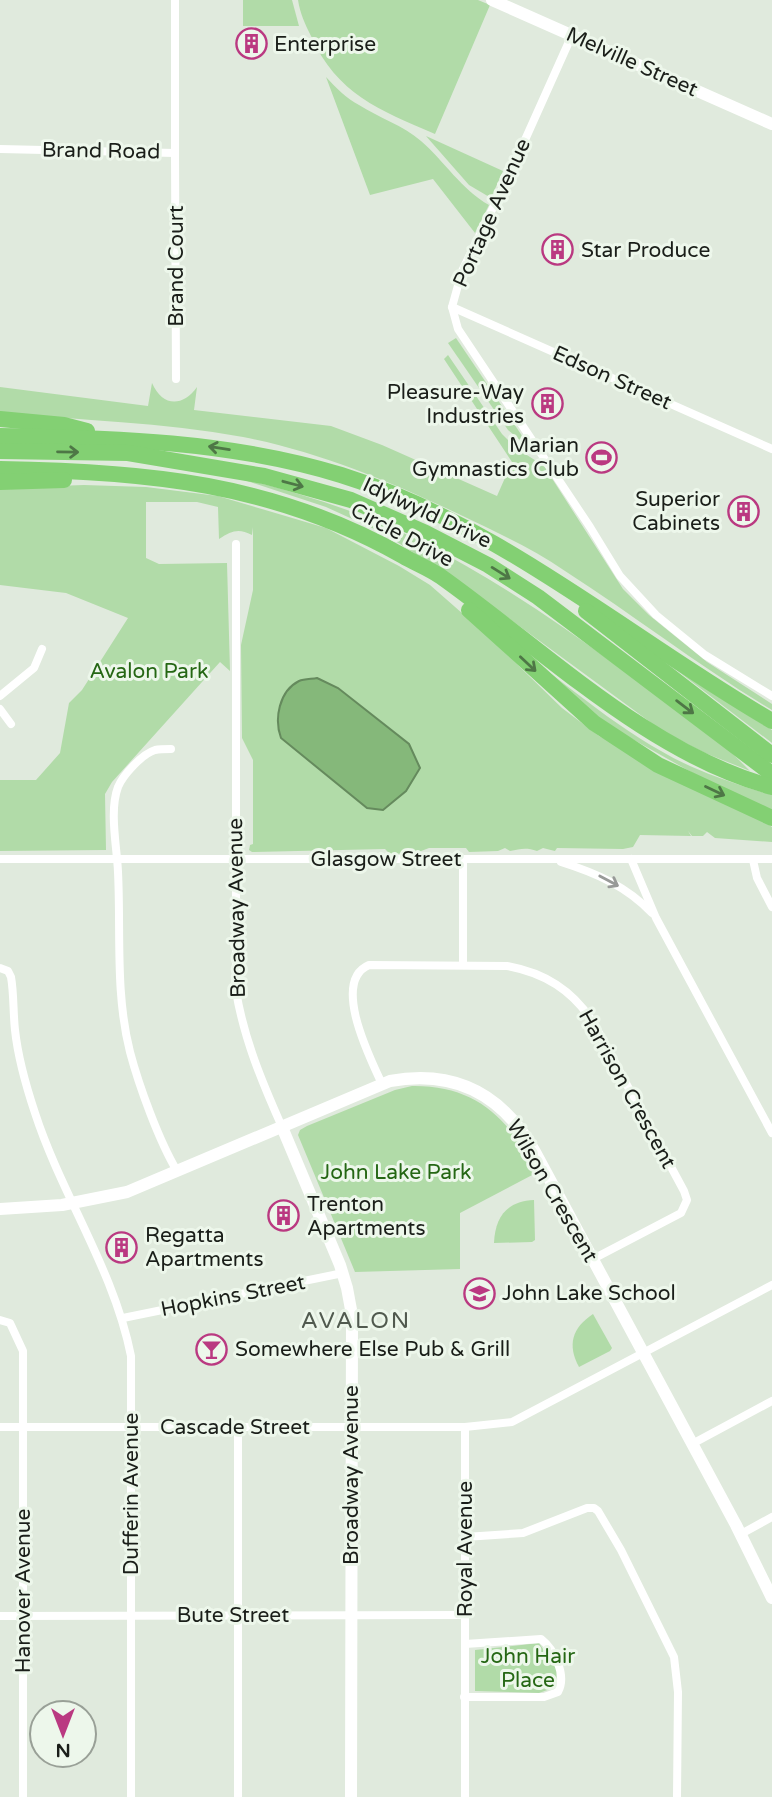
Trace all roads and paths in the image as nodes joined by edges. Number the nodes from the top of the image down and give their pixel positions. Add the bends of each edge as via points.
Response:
1 (175, 0) edge
2 (492, 0) edge
3 (572, 35) junction
4 (772, 124) edge
5 (0, 149) edge
6 (175, 153) junction
7 (452, 307) junction
8 (176, 379) dead end
9 (0, 419) edge
10 (0, 436) edge
11 (113, 438) junction
12 (772, 449) edge
13 (0, 451) edge
14 (0, 469) edge
15 (143, 477) junction
16 (0, 482) edge
17 (236, 544) dead end
18 (402, 556) junction
19 (532, 568) junction
20 (42, 649) dead end
21 (0, 696) edge
22 (772, 696) edge
23 (0, 709) edge
24 (772, 721) edge
25 (11, 724) dead end
26 (171, 750) dead end
27 (772, 755) edge
28 (772, 774) edge
29 (772, 788) edge
30 (772, 818) edge
31 (0, 859) edge
32 (116, 859) junction
33 (236, 859) junction
34 (463, 859) junction
35 (631, 859) junction
36 (772, 859) edge
37 (553, 860) junction
38 (753, 860) junction
39 (772, 906) edge
40 (656, 918) junction
41 (463, 965) junction
42 (0, 968) edge
43 (382, 1084) junction
44 (282, 1127) junction
45 (772, 1133) edge
46 (177, 1171) junction
47 (72, 1203) junction
48 (0, 1209) edge
49 (593, 1259) junction
50 (343, 1273) junction
51 (772, 1285) edge
52 (123, 1318) junction
53 (0, 1320) edge
54 (643, 1353) junction
55 (772, 1401) edge
56 (0, 1427) edge
57 (23, 1427) junction
58 (131, 1427) junction
59 (465, 1427) junction
60 (238, 1428) junction
61 (351, 1428) junction
62 (692, 1444) junction
63 (772, 1517) edge
64 (741, 1534) junction
65 (466, 1537) junction
66 (772, 1598) edge
67 (131, 1615) junction
68 (351, 1615) junction
69 (465, 1615) junction
70 (0, 1616) edge
71 (23, 1616) junction
72 (238, 1616) junction
73 (465, 1644) junction
74 (464, 1697) junction
75 (23, 1797) edge
76 (131, 1797) edge
77 (238, 1797) edge
78 (351, 1797) edge
79 (465, 1797) edge
80 (677, 1797) edge

1 - 6 street, Brand Road
2 - 3 street, Melville Street
3 - 4 street, Melville Street
3 - 7 street, Portage Avenue via 462,271
5 - 6 street, Brand Road
6 - 8 street, Brand Court
7 - 12 street, Edson Street
7 - 22 street, Portage Avenue via 458,329 620,576 656,615 705,655
9 - 11 highway via 64,425
10 - 11 highway, Circle Drive
19 -> 11 highway, Circle Drive via 415,504 341,475 219,448
13 -> 28 highway, Idylwyld Drive via 128,453 264,476 351,500 488,565 538,597
14 - 15 highway, Circle Drive
15 - 16 highway
15 - 18 highway, Circle Drive via 236,490 312,513 373,538
17 - 33 street, Broadway Avenue
18 - 29 highway, Circle Drive via 437,574 653,733 706,763
18 -> 30 highway via 471,611 594,723 658,765
19 - 24 highway, Circle Drive
19 - 27 highway
20 - 21 street via 34,668
23 - 25 street
26 - 32 street via 146,754 119,783
31 - 32 street, Glasgow Street
32 - 33 street, Glasgow Street
32 - 46 street via 126,1032 140,1085
33 - 34 street, Glasgow Street
33 - 44 street, Broadway Avenue via 234,966 241,1023
34 - 37 street, Glasgow Street
34 - 41 street
35 - 37 street, Glasgow Street
35 - 38 street, Glasgow Street
35 - 40 street
36 - 38 street, Glasgow Street
37 -> 40 street via 616,884
38 - 39 street
40 - 45 street
41 - 43 street, Harrison Crescent via 369,965 357,972 355,1020
41 - 49 street, Harrison Crescent via 525,969 567,990 593,1022 684,1191 687,1200 681,1213
42 - 47 street, Dufferin Avenue via 11,977 15,1030 32,1104
43 - 44 street, Wilson Crescent
43 - 49 street, Wilson Crescent via 404,1079 447,1081 487,1096 502,1107 526,1136
44 - 46 street, Wilson Crescent
44 - 50 street, Broadway Avenue
46 - 47 street, Wilson Crescent via 127,1192
47 - 48 street, Wilson Crescent
47 - 52 street, Dufferin Avenue
49 - 54 street, Wilson Crescent
50 - 52 street, Hopkins Street
50 - 61 street, Broadway Avenue via 352,1315
51 - 54 street, Cascade Street
52 - 58 street, Dufferin Avenue via 131,1356
53 - 57 street, Hanover Avenue via 10,1323 23,1351
54 - 59 street, Cascade Street via 512,1422
54 - 62 street, Wilson Crescent
55 - 62 street
56 - 57 street, Cascade Street
57 - 58 street, Cascade Street
57 - 71 street, Hanover Avenue
58 - 60 street, Cascade Street
58 - 67 street, Dufferin Avenue
59 - 61 street, Cascade Street
59 - 65 street, Royal Avenue
60 - 61 street, Cascade Street
60 - 72 street
61 - 68 street, Broadway Avenue
62 - 64 street, Wilson Crescent
63 - 64 street
64 - 66 street, Wilson Crescent
65 - 69 street, Royal Avenue
65 - 80 street via 523,1533 587,1508 598,1511 674,1657
67 - 71 street, Bute Street
67 - 72 street, Bute Street
67 - 76 street, Dufferin Avenue
68 - 69 street, Bute Street
68 - 72 street, Bute Street
68 - 78 street, Broadway Avenue
69 - 73 street, Royal Avenue
70 - 71 street, Bute Street
71 - 75 street, Hanover Avenue
72 - 77 street
73 - 74 street, Royal Avenue
73 - 74 street via 541,1639 560,1668 562,1680 560,1690 550,1696
74 - 79 street, Royal Avenue

